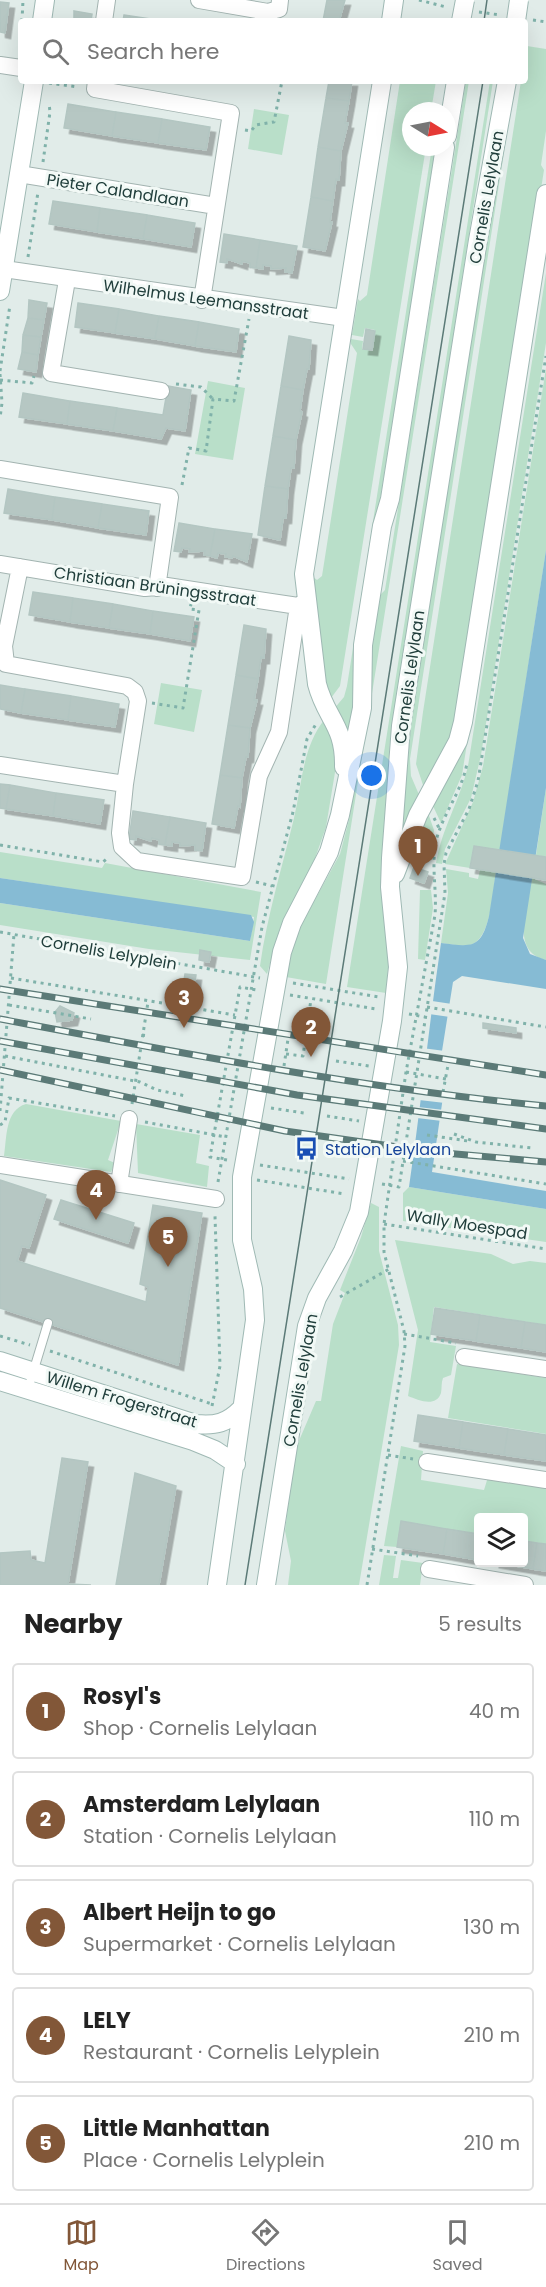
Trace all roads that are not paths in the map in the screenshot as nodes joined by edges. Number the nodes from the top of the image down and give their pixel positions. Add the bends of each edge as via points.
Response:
1 (45, 0) edge
2 (106, 0) edge
3 (199, 0) edge
4 (280, 0) edge
5 (394, 0) edge
6 (519, 0) edge
7 (42, 18) edge
8 (104, 18) edge
9 (391, 18) edge
10 (518, 18) edge
11 (0, 65) edge
12 (18, 68) edge
13 (40, 84) edge
14 (382, 84) edge
15 (456, 84) edge
16 (506, 84) edge
17 (95, 85) edge
18 (453, 102) edge
19 (444, 156) edge
20 (20, 174) junction
21 (546, 194) edge
22 (216, 206) junction
23 (4, 270) junction
24 (67, 280) junction
25 (0, 291) edge
26 (201, 300) junction
27 (344, 318) junction
28 (161, 391) road end
29 (0, 469) edge
30 (0, 564) edge
31 (20, 567) junction
32 (157, 588) junction
33 (303, 603) junction
34 (0, 765) edge
35 (125, 784) junction
36 (343, 796) junction
37 (390, 887) junction
38 (129, 1119) road end
39 (0, 1165) edge
40 (119, 1184) junction
41 (216, 1199) road end
42 (48, 1323) dead end
43 (464, 1356) road end
44 (0, 1361) edge
45 (546, 1369) edge
46 (0, 1381) edge
47 (31, 1381) junction
48 (241, 1409) junction
49 (427, 1462) road end
50 (236, 1464) junction
51 (546, 1480) edge
52 (429, 1569) road end
53 (217, 1585) edge
54 (266, 1585) edge
55 (525, 1585) edge

1 - 7 main road
2 - 8 street
3 - 4 street via 268,12 279,9
5 - 9 main road
6 - 10 main road, bridge
11 - 12 street
13 - 20 main road
14 - 27 main road
15 - 18 main road
16 - 37 main road, Cornelis Lelylaan via 401,726
17 - 22 street via 231,113
19 - 36 main road via 363,645 362,708
20 - 22 street, Pieter Calandlaan
20 - 23 main road
21 - 37 main road via 463,722 449,760 418,815
22 - 26 street
23 - 24 street, Wilhelmus Leemansstraat
23 - 25 main road
24 - 26 street, Wilhelmus Leemansstraat
24 - 28 street via 51,373
26 - 27 street, Wilhelmus Leemansstraat
27 - 33 main road via 304,574
29 - 32 street via 170,497
30 - 31 street, Christiaan Brüningsstraat
31 - 32 street, Christiaan Brüningsstraat
31 - 35 street via 4,646 6,664 128,686 135,693 138,701
32 - 33 street, Christiaan Brüningsstraat via 167,586
33 - 35 street via 279,732 259,776 243,877 137,861 122,847
33 - 36 main road via 317,684 344,747
34 - 35 street
36 - 48 main road via 329,852 288,933 243,1170 242,1240 255,1320
37 - 54 main road, Cornelis Lelylaan via 398,958 394,1005 364,1189 343,1251 307,1326
38 - 40 street
39 - 40 street
40 - 41 street
42 - 47 lane
43 - 45 street
44 - 47 main road, Willem Frogerstraat
46 - 47 main road, Willem Frogerstraat
47 - 48 main road, Willem Frogerstraat via 196,1424 223,1423
47 - 50 main road, Willem Frogerstraat via 193,1441
48 - 50 main road
49 - 51 street
50 - 53 main road
52 - 55 street

